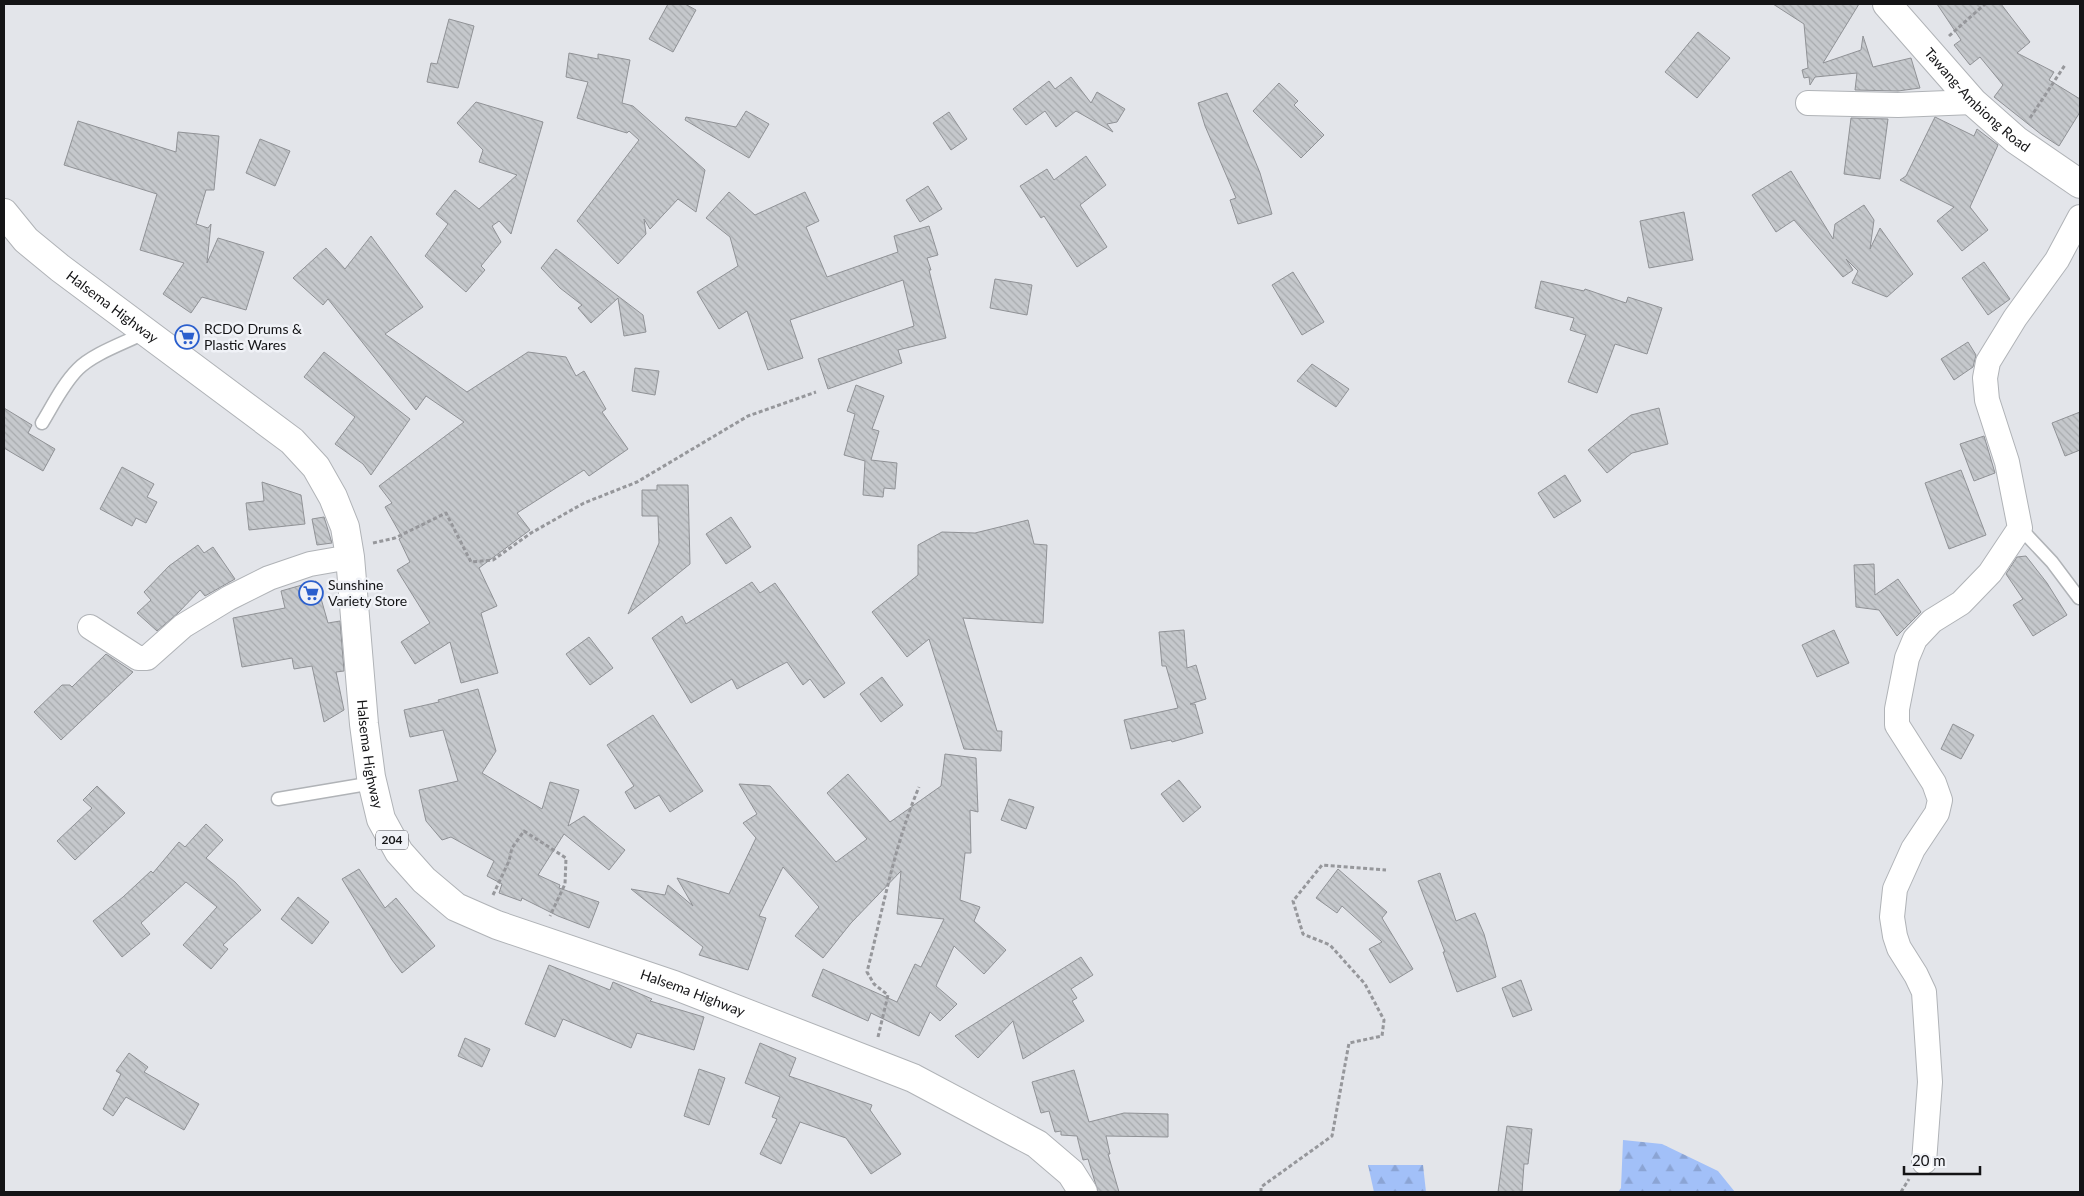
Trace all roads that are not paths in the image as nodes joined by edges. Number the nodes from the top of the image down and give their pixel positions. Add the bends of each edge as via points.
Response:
1 (1887, 4) edge
2 (1973, 102) junction
3 (1808, 103) dead end
4 (2080, 184) edge
5 (4, 214) edge
6 (2080, 217) edge
7 (147, 331) junction
8 (42, 424) dead end
9 (2020, 528) junction
10 (349, 553) junction
11 (2078, 598) dead end
12 (90, 627) dead end
13 (372, 784) junction
14 (278, 799) dead end
15 (1924, 1162) dead end
16 (1083, 1192) edge

1 - 2 main road, Tawang-Ambiong Road
2 - 3 street via 1898,105
2 - 4 main road, Tawang-Ambiong Road via 2016,140
5 - 7 main road, Halsema Highway / 204 via 26,240 60,268
6 - 9 street via 2057,260 1988,362 1985,378 1987,400 2006,462
7 - 8 lane via 93,358 79,369
7 - 10 main road, Halsema Highway / 204 via 292,441 316,467 345,527
9 - 11 lane via 2052,562
9 - 15 street via 1990,573 1961,603 1932,621 1915,639 1907,658 1897,709 1897,725 1934,783 1940,800 1937,813 1912,849 1895,889 1892,917 1899,948 1924,992 1930,1082
10 - 12 street via 269,578 229,598 183,626 147,658 138,658
10 - 13 main road, Halsema Highway / 204
13 - 14 lane
13 - 16 main road, Halsema Highway / 204 via 381,819 399,852 424,880 456,907 540,940 674,985 913,1078 1038,1144 1071,1174

